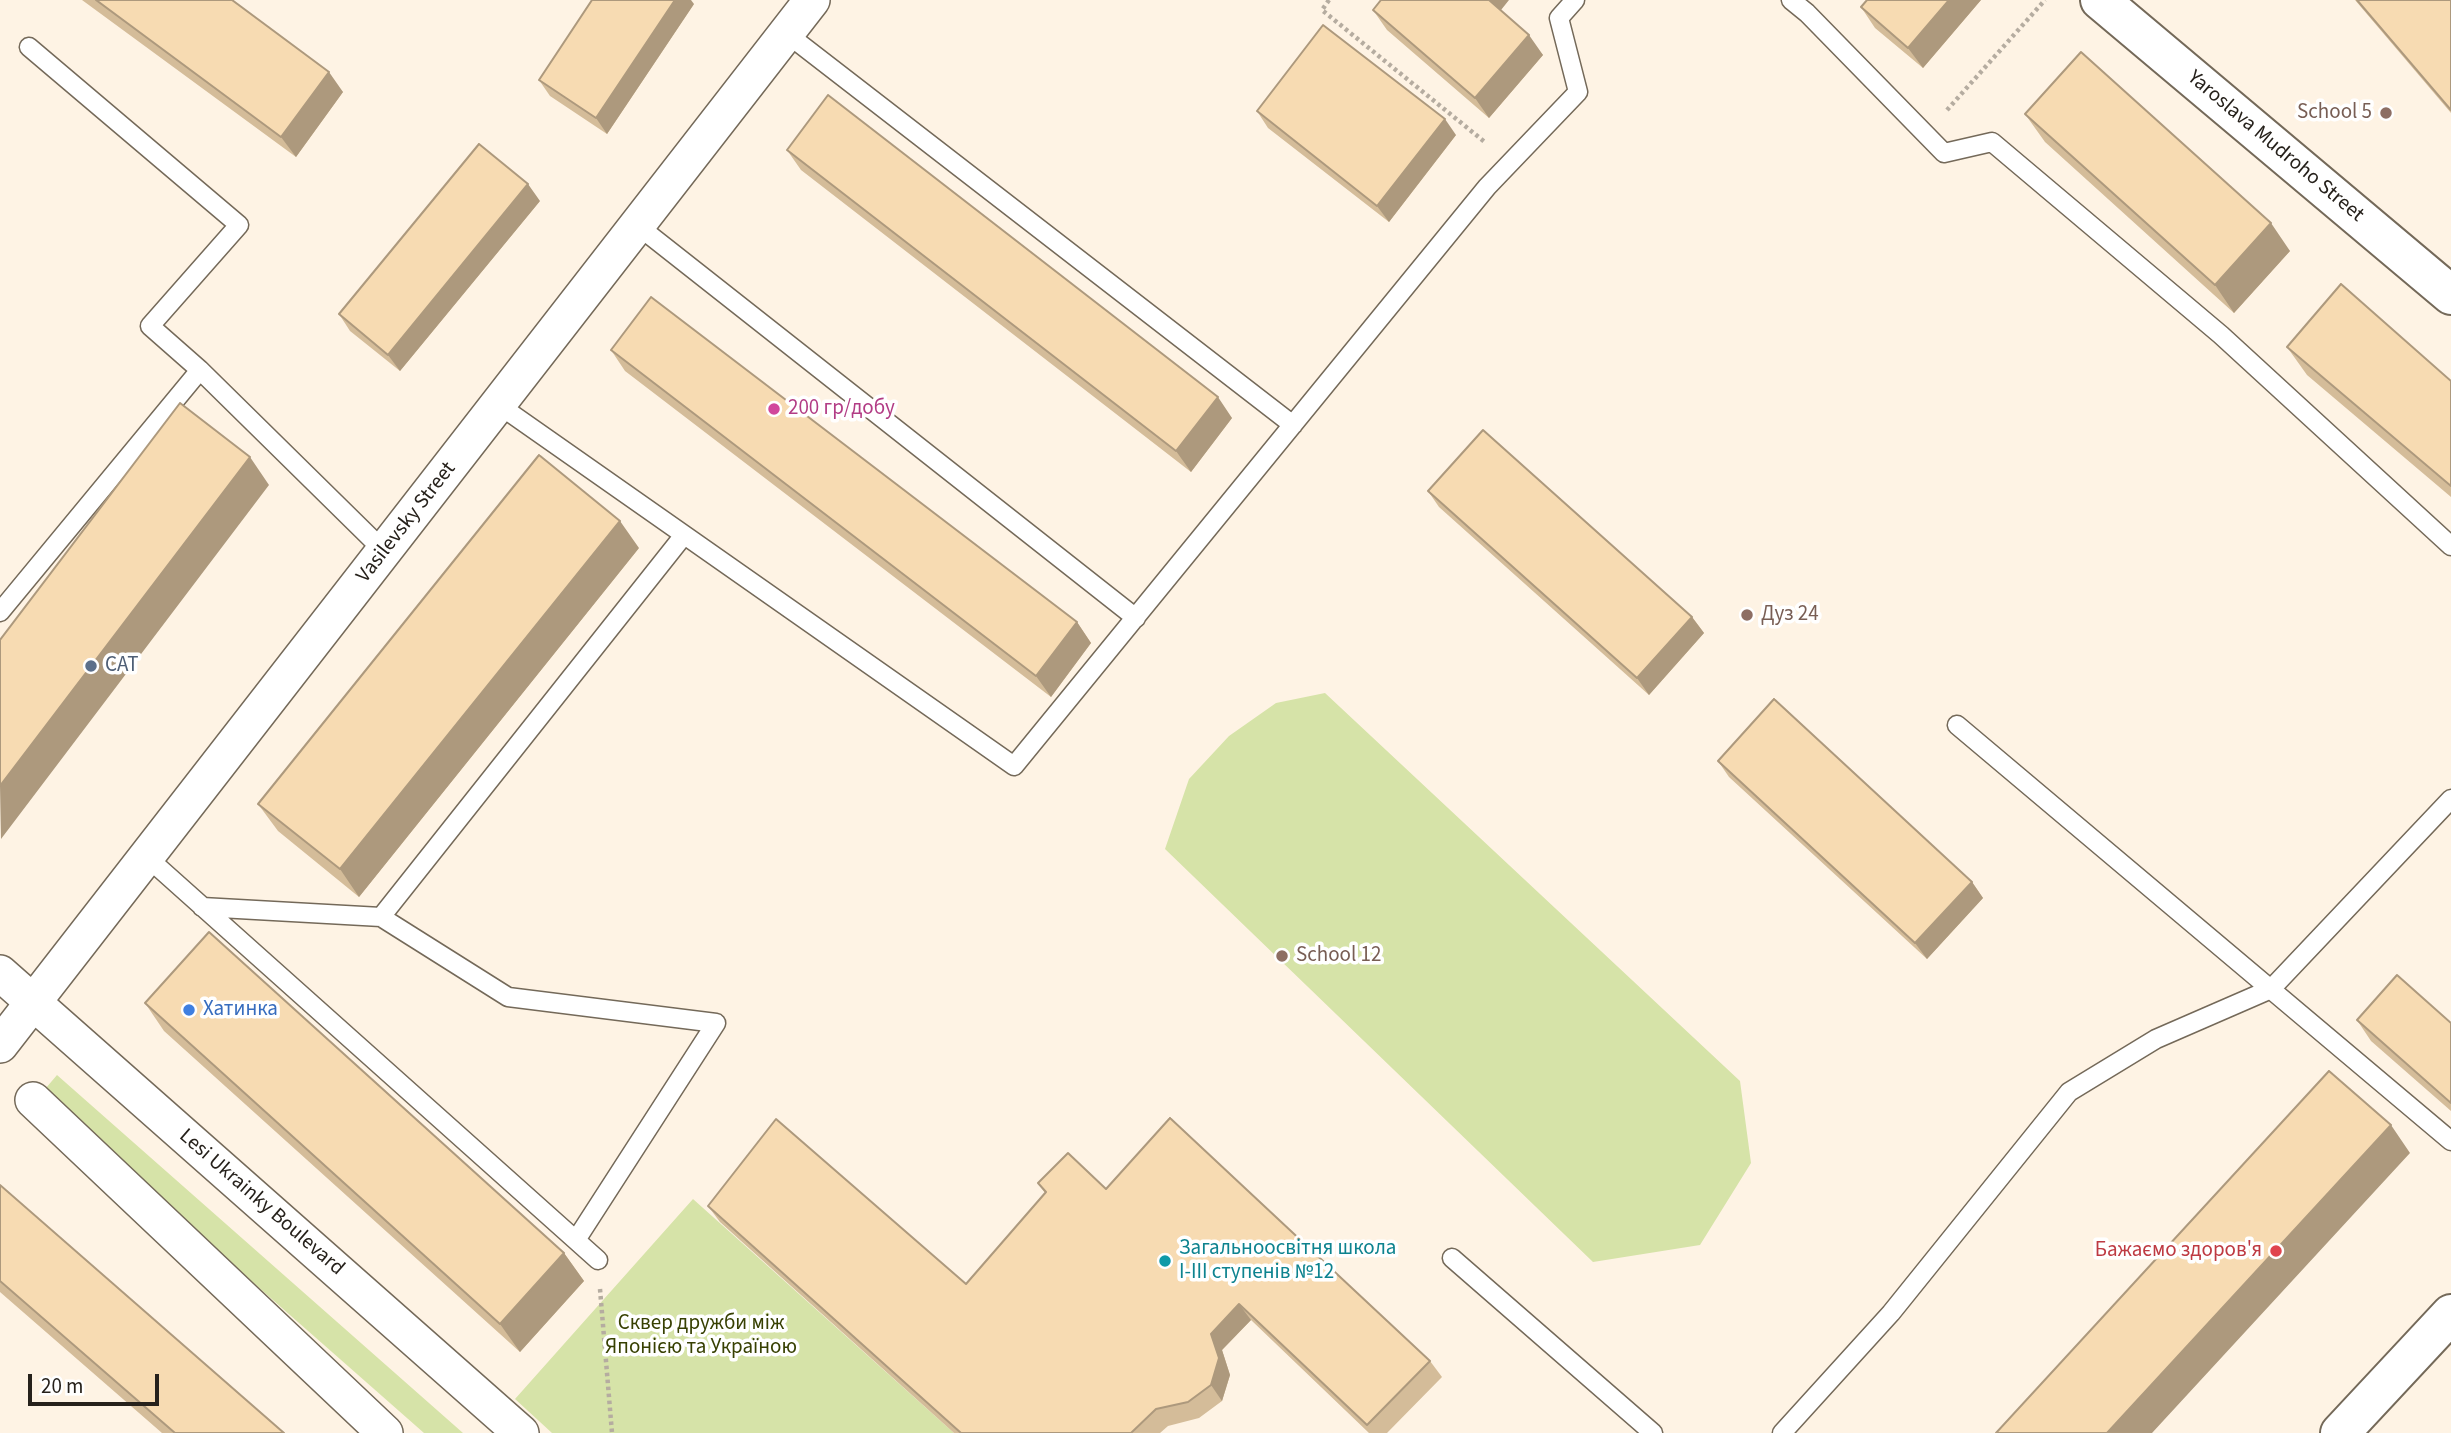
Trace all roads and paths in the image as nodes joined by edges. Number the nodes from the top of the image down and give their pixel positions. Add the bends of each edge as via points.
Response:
1 (812, 0) edge
2 (1329, 0) edge
3 (1575, 0) edge
4 (1791, 0) edge
5 (2045, 0) edge
6 (2100, 0) edge
7 (786, 33) junction
8 (29, 47) dead end
9 (1925, 135) junction
10 (1510, 162) junction
11 (638, 225) junction
12 (2451, 295) edge
13 (200, 370) junction
14 (499, 405) junction
15 (1293, 425) junction
16 (684, 535) junction
17 (2451, 546) edge
18 (385, 552) junction
19 (0, 612) edge
20 (1136, 618) junction
21 (1957, 725) dead end
22 (2451, 799) edge
23 (148, 858) junction
24 (202, 906) junction
25 (381, 918) junction
26 (0, 973) edge
27 (2271, 989) junction
28 (33, 1003) junction
29 (0, 1045) edge
30 (33, 1100) dead end
31 (2451, 1141) edge
32 (576, 1240) junction
33 (1452, 1258) dead end
34 (598, 1260) joint
35 (2451, 1314) edge
36 (385, 1433) edge
37 (522, 1433) edge
38 (612, 1433) edge
39 (1653, 1433) edge
40 (1782, 1433) edge
41 (2340, 1433) edge

1 - 7 street, Vasilevsky Street
2 - 10 path via 1322,10
3 - 10 lane via 1559,18 1578,92
4 - 9 lane
5 - 9 path
6 - 12 street, Yaroslava Mudroho Street
7 - 11 street, Vasilevsky Street
7 - 15 lane
8 - 13 lane via 239,225 150,326
9 - 17 lane via 1944,153 1992,142 2221,335
10 - 15 lane
11 - 14 street, Vasilevsky Street
11 - 20 lane
13 - 18 lane
13 - 19 lane
14 - 16 lane
14 - 18 street, Vasilevsky Street
15 - 20 lane
16 - 20 lane via 1014,766
16 - 25 lane
18 - 23 street, Vasilevsky Street
21 - 27 lane
22 - 27 lane
23 - 24 lane
23 - 28 street, Vasilevsky Street
24 - 25 lane
24 - 32 lane
25 - 32 lane via 508,997 716,1023
26 - 28 street, Lesi Ukrainky Boulevard
27 - 31 lane
27 - 40 lane via 2156,1038 2069,1092 1891,1313
28 - 29 street, Vasilevsky Street
28 - 37 street, Lesi Ukrainky Boulevard
30 - 36 street
32 - 34 lane
33 - 39 lane
34 - 38 path
35 - 41 street

